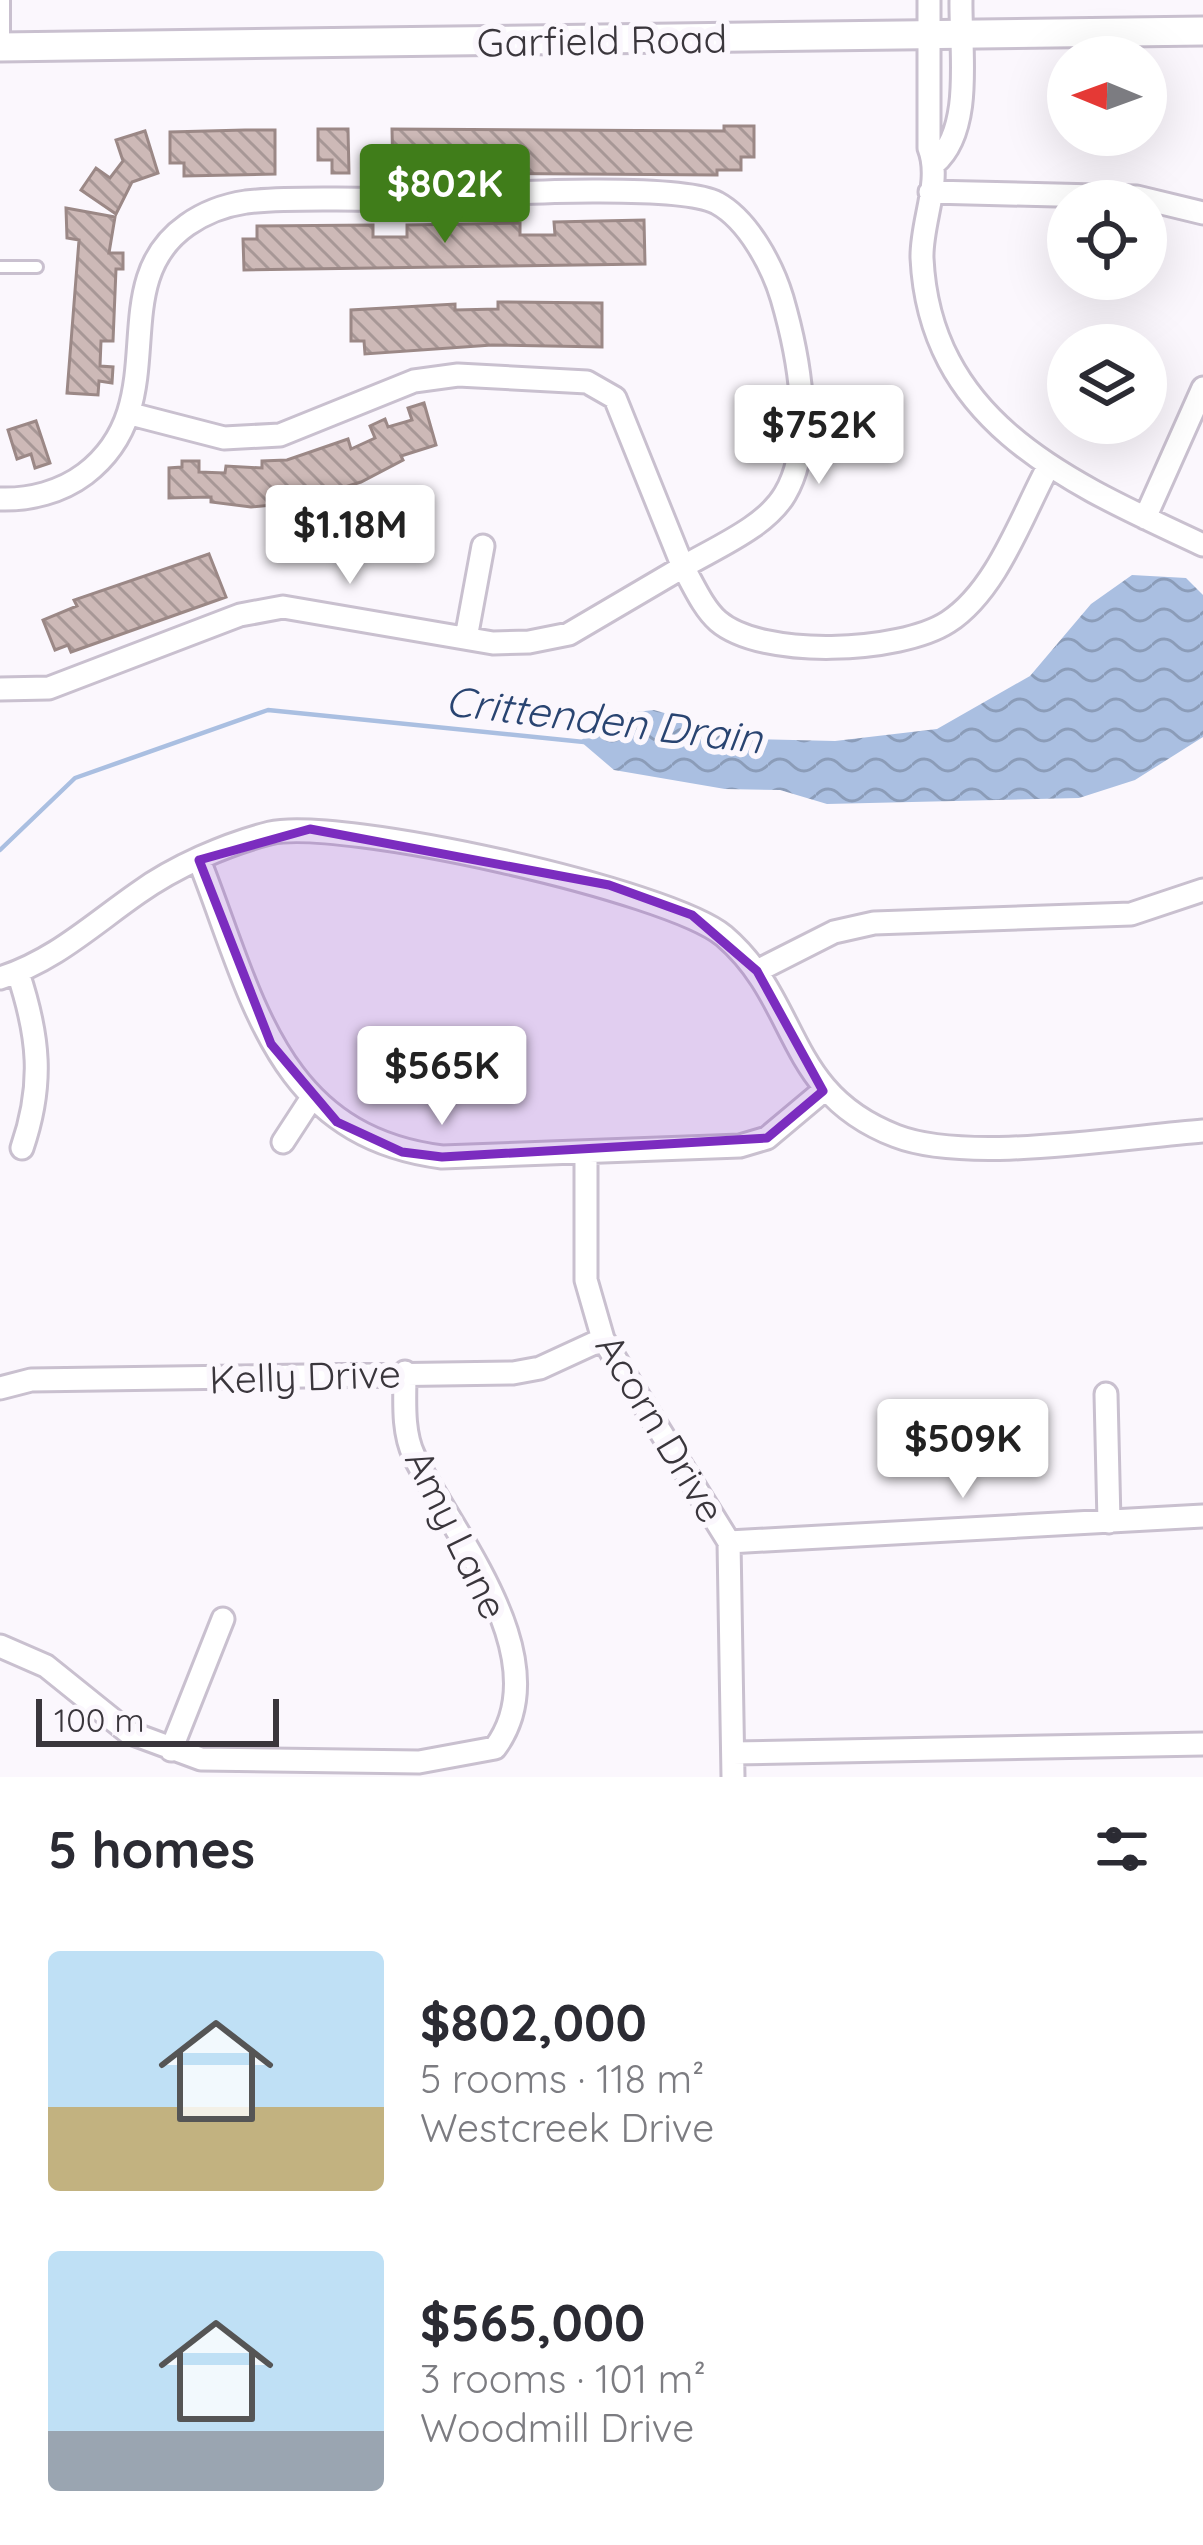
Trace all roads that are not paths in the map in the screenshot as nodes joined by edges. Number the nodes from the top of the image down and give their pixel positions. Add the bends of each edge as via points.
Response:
1 (4, 0) edge
2 (929, 0) edge
3 (961, 0) edge
4 (1203, 31) edge
5 (927, 34) junction
6 (960, 34) junction
7 (2, 47) edge
8 (935, 163) junction
9 (930, 192) junction
10 (1203, 213) edge
11 (0, 267) edge
12 (37, 268) dead end
13 (1203, 388) edge
14 (130, 414) junction
15 (1048, 469) junction
16 (0, 499) edge
17 (1145, 518) junction
18 (483, 545) dead end
19 (1203, 545) edge
20 (682, 567) junction
21 (466, 638) junction
22 (0, 689) edge
23 (199, 860) junction
24 (1203, 890) edge
25 (757, 970) junction
26 (9, 975) edge
27 (823, 1091) junction
28 (311, 1099) junction
29 (1203, 1130) edge
30 (283, 1142) dead end
31 (22, 1148) dead end
32 (586, 1152) junction
33 (603, 1339) junction
34 (405, 1372) junction
35 (0, 1388) edge
36 (1106, 1394) dead end
37 (1203, 1516) edge
38 (1108, 1522) junction
39 (729, 1542) junction
40 (223, 1619) dead end
41 (0, 1646) edge
42 (1203, 1744) edge
43 (171, 1750) junction
44 (733, 1753) junction
45 (733, 1777) edge

1 - 7 lane
2 - 5 street
3 - 6 street
4 - 6 street, Garfield Road
5 - 6 street, Garfield Road
5 - 7 street, Garfield Road
5 - 8 street via 928,148
6 - 8 street via 960,104 949,151
8 - 9 street
9 - 10 street via 1137,197
9 - 15 street via 922,257 935,325 958,378
11 - 12 lane
13 - 17 street
14 - 16 street via 111,449 77,480
14 - 20 street via 224,438 280,435 414,381 492,375 594,386 615,398
14 - 20 street via 141,305 160,252 185,226 244,202 633,192 716,202 757,242 782,298 801,434 784,497
15 - 17 street
15 - 20 street via 980,592 948,622 912,638 876,646 746,638 717,620
17 - 19 street
18 - 21 street
20 - 21 street via 569,634 511,644
21 - 22 street via 305,608 263,609 49,688
23 - 25 street via 270,833 310,830 574,877 692,915
23 - 26 street via 142,890 63,950
23 - 28 street via 271,1044
24 - 25 street via 1132,914 874,923 834,932
25 - 27 street
26 - 31 street via 40,1049
27 - 29 street via 871,1125 916,1143 1022,1145
27 - 32 street via 766,1138 740,1146
28 - 30 street
28 - 32 street via 337,1122 402,1152
32 - 33 street, Acorn Drive via 586,1280
33 - 34 street, Kelly Drive via 513,1373
33 - 39 street, Acorn Drive
34 - 35 street, Kelly Drive via 31,1380
34 - 43 street, Amy Lane via 412,1452 496,1595 505,1627 512,1670 504,1736 480,1754 419,1762 201,1759
36 - 38 street
37 - 38 street
38 - 39 street
39 - 44 street, Acorn Drive
40 - 43 street
41 - 43 street via 46,1666 128,1732
42 - 44 street
44 - 45 street, Acorn Drive

